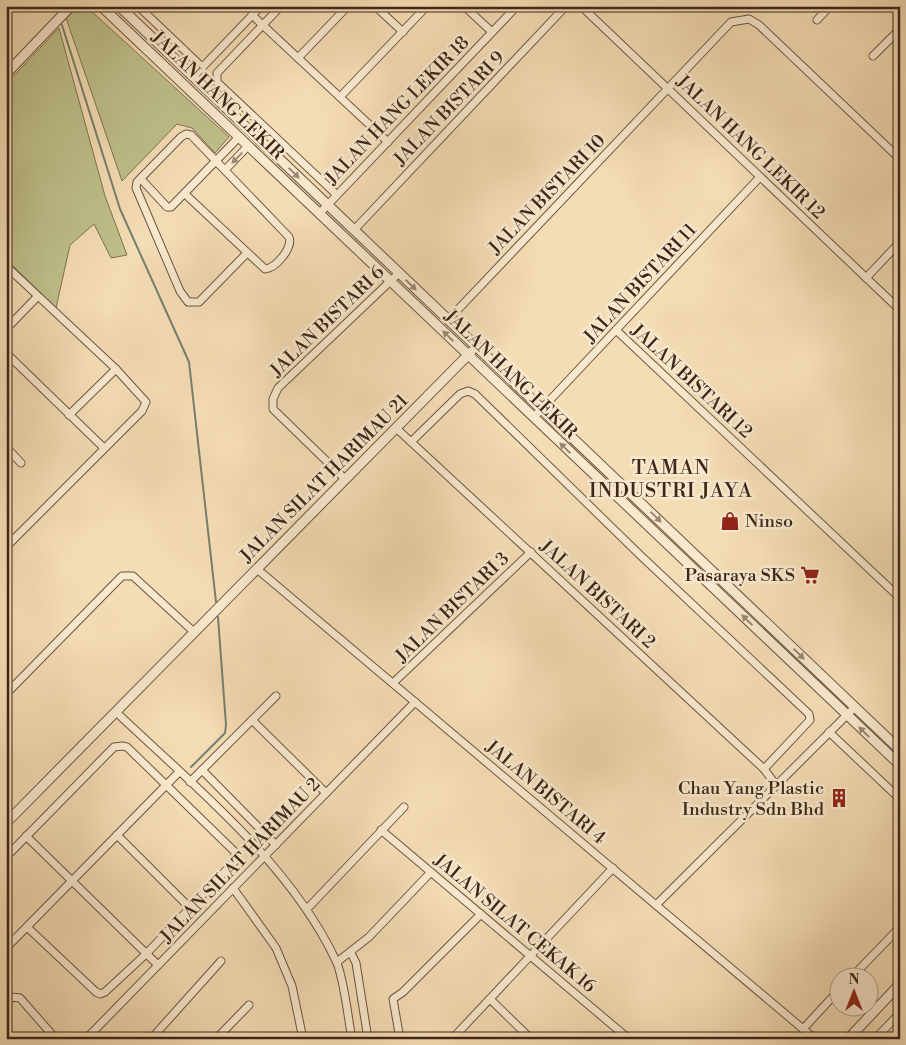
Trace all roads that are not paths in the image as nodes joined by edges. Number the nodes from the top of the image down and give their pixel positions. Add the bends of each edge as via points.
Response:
1 (71, 6) edge
2 (101, 6) edge
3 (119, 6) edge
4 (138, 6) edge
5 (261, 6) edge
6 (281, 6) edge
7 (348, 6) edge
8 (375, 6) edge
9 (427, 6) edge
10 (464, 6) edge
11 (517, 6) edge
12 (566, 6) edge
13 (581, 6) edge
14 (830, 6) edge
15 (252, 15) junction
16 (817, 20) dead end
17 (263, 25) junction
18 (900, 29) edge
19 (144, 31) junction
20 (403, 32) junction
21 (492, 32) junction
22 (135, 39) junction
23 (873, 56) dead end
24 (298, 58) junction
25 (202, 67) junction
26 (6, 74) edge
27 (193, 77) junction
28 (668, 89) junction
29 (340, 97) junction
30 (241, 122) junction
31 (235, 134) junction
32 (388, 142) junction
33 (248, 146) junction
34 (900, 159) edge
35 (216, 161) junction
36 (225, 170) junction
37 (760, 177) junction
38 (141, 179) junction
39 (185, 194) junction
40 (337, 195) junction
41 (327, 205) junction
42 (319, 214) junction
43 (354, 230) junction
44 (900, 242) edge
45 (247, 253) junction
46 (6, 266) edge
47 (399, 272) junction
48 (866, 278) junction
49 (390, 281) junction
50 (37, 297) junction
51 (900, 310) edge
52 (448, 320) junction
53 (6, 329) edge
54 (616, 330) junction
55 (476, 347) junction
56 (6, 353) edge
57 (468, 355) junction
58 (116, 370) junction
59 (542, 409) junction
60 (69, 415) junction
61 (534, 417) junction
62 (396, 428) junction
63 (412, 441) junction
64 (6, 447) edge
65 (104, 448) junction
66 (21, 463) dead end
67 (345, 480) junction
68 (6, 534) edge
69 (13, 540) junction
70 (6, 547) edge
71 (531, 552) junction
72 (257, 568) junction
73 (900, 598) edge
74 (194, 632) junction
75 (393, 683) junction
76 (6, 694) edge
77 (276, 696) dead end
78 (415, 702) junction
79 (855, 707) junction
80 (116, 712) junction
81 (847, 715) junction
82 (252, 720) junction
83 (829, 732) junction
84 (900, 750) edge
85 (900, 765) edge
86 (764, 769) junction
87 (202, 770) junction
88 (179, 772) junction
89 (190, 782) junction
90 (166, 785) junction
91 (776, 785) junction
92 (326, 793) junction
93 (900, 799) edge
94 (404, 806) dead end
95 (6, 808) edge
96 (13, 816) junction
97 (6, 823) edge
98 (382, 830) junction
99 (117, 835) junction
100 (26, 836) junction
101 (276, 844) junction
102 (6, 856) edge
103 (265, 856) junction
104 (613, 868) junction
105 (431, 872) junction
106 (72, 881) junction
107 (234, 888) junction
108 (656, 905) junction
109 (190, 908) junction
110 (307, 909) junction
111 (481, 914) junction
112 (27, 927) junction
113 (900, 927) edge
114 (6, 948) edge
115 (351, 953) junction
116 (146, 954) junction
117 (530, 955) junction
118 (221, 961) dead end
119 (337, 962) junction
120 (158, 965) junction
121 (861, 968) edge
122 (900, 984) edge
123 (490, 999) junction
124 (828, 1002) edge
125 (6, 1004) edge
126 (249, 1005) dead end
127 (900, 1013) edge
128 (802, 1029) junction
129 (56, 1039) edge
130 (86, 1039) edge
131 (151, 1039) edge
132 (216, 1039) edge
133 (303, 1039) edge
134 (352, 1039) edge
135 (368, 1039) edge
136 (400, 1039) edge
137 (452, 1039) edge
138 (531, 1039) edge
139 (629, 1039) edge
140 (815, 1039) edge
141 (848, 1039) edge
142 (875, 1039) edge

1 - 26 street
2 - 22 street, JALAN HANG LEKIR
3 - 19 street, JALAN HANG LEKIR
4 - 25 street
5 - 15 street
6 - 17 street
7 - 24 street
8 - 20 street
9 - 20 street
10 - 21 street
11 - 21 street, JALAN HANG LEKIR 18
12 - 43 street, JALAN BISTARI 9
13 - 28 street, JALAN HANG LEKIR 12
14 - 16 street
15 - 17 street
15 - 25 street
17 - 24 street
17 - 40 street via 218,73 217,82
18 - 23 street
19 - 22 street
19 - 27 street, JALAN HANG LEKIR
20 - 29 street
21 - 32 street, JALAN HANG LEKIR 18
22 - 31 street, JALAN HANG LEKIR
24 - 29 street
25 - 27 street
27 - 30 street, JALAN HANG LEKIR
28 - 34 street, JALAN BISTARI 10 via 731,22 749,19
28 - 37 street, JALAN HANG LEKIR 12
28 - 52 street, JALAN BISTARI 10
29 - 32 street
30 - 31 street
30 -> 41 street, JALAN HANG LEKIR
31 - 33 street, JALAN HANG LEKIR
31 - 35 street
32 - 40 street, JALAN HANG LEKIR 18
33 -> 36 street
33 - 42 street, JALAN HANG LEKIR
35 - 36 street
35 - 38 street via 191,135 186,134
35 - 39 street
36 - 45 street via 289,237 290,248 268,269
37 - 48 street, JALAN HANG LEKIR 12
37 - 54 street, JALAN BISTARI 11
38 - 39 street via 167,207
38 - 45 street via 136,188 180,291 188,302 199,302
39 - 45 street
40 - 41 street, JALAN HANG LEKIR 18
41 - 42 street, JALAN HANG LEKIR 18
41 - 43 street, JALAN HANG LEKIR
42 - 49 street, JALAN HANG LEKIR
43 - 47 street, JALAN HANG LEKIR
44 - 48 street
46 - 50 street
47 - 49 street, JALAN BISTARI 6
47 -> 52 street, JALAN HANG LEKIR
48 - 51 street, JALAN HANG LEKIR 12
57 -> 49 street, JALAN HANG LEKIR
49 - 67 street, JALAN BISTARI 6 via 278,388 273,399 273,409
50 - 53 street
50 - 58 street
52 - 55 street, JALAN HANG LEKIR
54 - 59 street, JALAN BISTARI 11
54 - 73 street, JALAN BISTARI 12
55 - 57 street, JALAN SILAT HARIMAU 21
55 - 59 street, JALAN HANG LEKIR
56 - 60 street
57 - 61 street, JALAN HANG LEKIR
57 - 62 street, JALAN SILAT HARIMAU 21
58 - 60 street
58 - 65 street via 146,402 142,411
59 - 61 street, JALAN BISTARI 11
59 -> 79 street, JALAN HANG LEKIR
60 - 65 street
81 -> 61 street, JALAN HANG LEKIR
62 - 63 street, JALAN BISTARI 2
62 - 67 street, JALAN SILAT HARIMAU 21
63 - 71 street, JALAN BISTARI 2
63 - 86 street via 460,394 468,391 475,394 809,714 810,720
64 - 66 street
65 - 69 street
67 - 72 street, JALAN SILAT HARIMAU 21
68 - 69 street
69 - 70 street
71 - 75 street, JALAN BISTARI 3
71 - 86 street, JALAN BISTARI 2
72 - 74 street, JALAN SILAT HARIMAU 21
72 - 75 street, JALAN BISTARI 4
74 - 76 street via 133,576 122,576
74 - 80 street, JALAN SILAT HARIMAU 21
75 - 78 street, JALAN BISTARI 4
77 - 82 street
78 - 92 street, JALAN SILAT HARIMAU 2
78 - 104 street, JALAN BISTARI 4
79 - 81 street
79 - 84 street, JALAN HANG LEKIR
80 - 88 street
80 - 96 street, JALAN SILAT HARIMAU 21
81 - 83 street
85 -> 81 street, JALAN HANG LEKIR
82 - 87 street
82 - 92 street
83 - 91 street
83 - 93 street
86 - 91 street, JALAN BISTARI 2
87 - 89 street
87 - 101 street
88 - 89 street
88 - 90 street
89 - 103 street
90 - 99 street
90 - 100 street via 127,748 114,747
90 - 109 street via 235,852 236,857 235,862
91 - 108 street
92 - 101 street, JALAN SILAT HARIMAU 2
94 - 98 street
95 - 96 street
96 - 97 street, JALAN SILAT HARIMAU 21
98 - 105 street, JALAN SILAT CEKAK 16
98 - 110 street
99 - 106 street
99 - 109 street
100 - 102 street
100 - 106 street
101 - 103 street, JALAN SILAT HARIMAU 2
103 - 107 street, JALAN SILAT HARIMAU 2
103 - 110 street
104 - 108 street, JALAN BISTARI 4
104 - 117 street
105 - 111 street, JALAN SILAT CEKAK 16
105 - 115 street
106 - 112 street
106 - 116 street
107 - 120 street, JALAN SILAT HARIMAU 2
107 - 133 street via 276,948 292,986
108 - 128 street, JALAN BISTARI 4
109 - 116 street
110 - 119 street
111 - 117 street, JALAN SILAT CEKAK 16
111 - 136 street via 393,999
112 - 114 street
112 - 116 street via 100,994
113 - 121 street
115 - 119 street
115 - 135 street via 356,963
116 - 120 street
117 - 123 street
117 - 139 street, JALAN SILAT CEKAK 16
118 - 131 street
119 - 134 street
120 - 130 street, JALAN SILAT HARIMAU 2
122 - 141 street
123 - 137 street
123 - 138 street
124 - 128 street
125 - 129 street via 16,996 20,998
126 - 132 street
127 - 142 street
128 - 140 street, JALAN BISTARI 4

